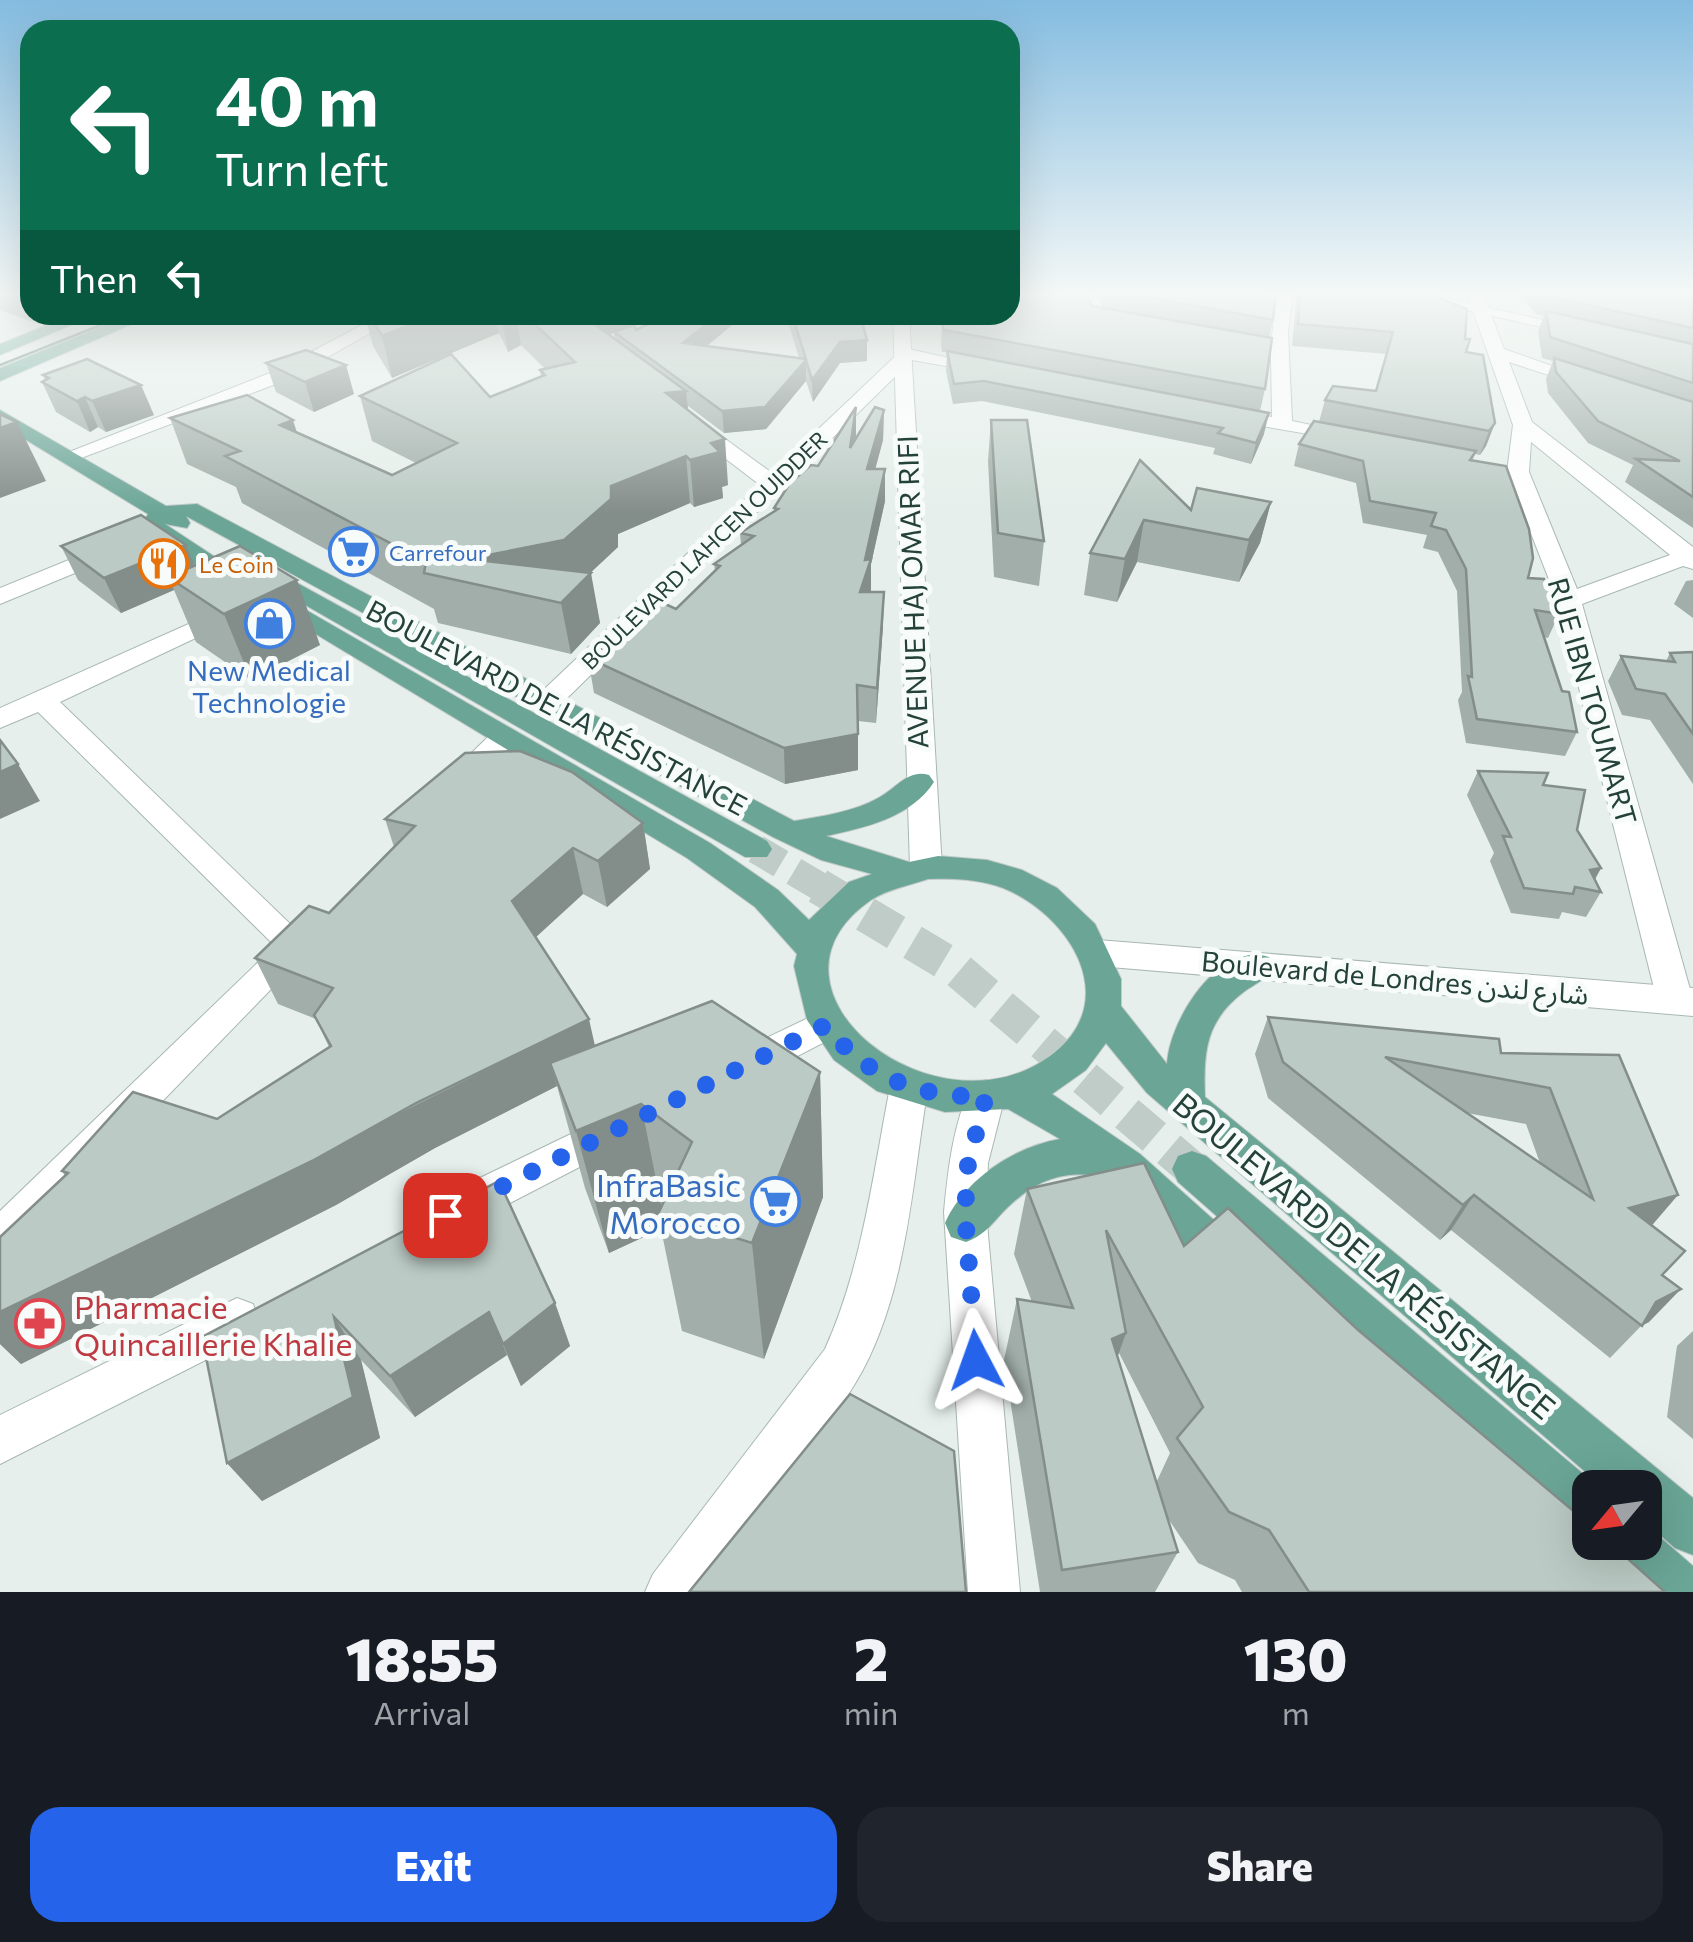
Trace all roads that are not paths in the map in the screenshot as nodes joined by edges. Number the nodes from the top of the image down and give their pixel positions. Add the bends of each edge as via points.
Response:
1 (23, 365) edge
2 (300, 365) edge
3 (894, 365) edge
4 (904, 365) edge
5 (969, 365) edge
6 (1280, 365) edge
7 (1502, 365) edge
8 (1536, 365) edge
9 (999, 370) edge
10 (0, 375) edge
11 (1598, 385) edge
12 (1208, 411) edge
13 (0, 416) edge
14 (684, 418) edge
15 (1282, 425) junction
16 (1523, 425) junction
17 (1373, 443) edge
18 (70, 456) junction
19 (773, 484) junction
20 (158, 522) junction
21 (1691, 557) edge
22 (266, 596) junction
23 (0, 598) edge
24 (1569, 600) junction
25 (42, 700) junction
26 (548, 702) junction
27 (0, 719) edge
28 (503, 738) junction
29 (919, 782) junction
30 (434, 807) edge
31 (790, 832) junction
32 (756, 849) tunnel mouth
33 (916, 870) junction
34 (324, 918) edge
35 (296, 946) junction
36 (814, 950) junction
37 (1098, 953) junction
38 (1257, 966) junction
39 (1684, 1001) edge
40 (1104, 1008) junction
41 (826, 1025) junction
42 (710, 1082) edge
43 (909, 1087) junction
44 (998, 1094) junction
45 (1186, 1104) junction
46 (646, 1114) edge
47 (1115, 1160) junction
48 (1192, 1169) tunnel mouth
49 (966, 1223) junction
50 (422, 1227) edge
51 (0, 1239) edge
52 (1260, 1289) edge
53 (264, 1307) edge
54 (0, 1440) edge
55 (1621, 1470) edge
56 (1572, 1496) edge
57 (1662, 1504) edge
58 (1693, 1530) edge
59 (1647, 1560) edge
60 (671, 1592) edge
61 (994, 1592) edge
62 (1684, 1592) edge

1 - 10 main road
2 - 18 street
3 - 19 street, BOULEVARD LAHCEN OUIDDER
4 - 29 street, AVENUE HAJ OMAR RIFI
5 - 9 street
6 - 15 street
7 - 16 street, RUE IBN TOUMART
8 - 11 street
12 - 15 street
13 - 18 main road, BOULEVARD DE LA RÉSISTANCE
14 - 19 street
15 - 17 street
16 - 21 street
16 - 24 street, RUE IBN TOUMART via 1509,470
18 - 20 main road, BOULEVARD DE LA RÉSISTANCE
19 - 26 street, BOULEVARD LAHCEN OUIDDER
20 - 22 main road, BOULEVARD DE LA RÉSISTANCE
20 - 23 street
20 - 26 main road, BOULEVARD DE LA RÉSISTANCE via 189,509
20 - 32 main road
21 - 24 street
22 - 25 street
22 - 28 main road, BOULEVARD DE LA RÉSISTANCE
24 - 39 street, RUE IBN TOUMART
25 - 27 street
25 - 35 street
26 - 31 main road, BOULEVARD DE LA RÉSISTANCE
28 - 30 street
28 - 36 main road, BOULEVARD DE LA RÉSISTANCE via 775,903
29 - 31 main road via 892,805 859,819
29 - 33 street, AVENUE HAJ OMAR RIFI
31 - 33 main road, BOULEVARD DE LA RÉSISTANCE via 832,852
33 - 36 main road via 868,886 839,907
33 - 37 main road via 973,868 1030,886 1075,919
34 - 35 street
35 - 51 street
36 - 41 main road via 810,984
37 - 38 street, Boulevard de Londres شارع لندن
37 - 40 main road
38 - 39 street, Boulevard de Londres شارع لندن
38 - 45 main road via 1194,1015 1184,1061
40 - 44 main road via 1072,1061 1042,1080
40 - 45 main road, BOULEVARD DE LA RÉSISTANCE via 1135,1056
41 - 42 street
41 - 43 main road via 860,1062
43 - 44 main road via 962,1097
43 - 60 street via 877,1262 841,1365
44 - 47 main road via 1038,1104
44 - 49 street via 968,1164
45 - 55 main road, BOULEVARD DE LA RÉSISTANCE
46 - 50 street
47 - 49 main road via 1083,1153 1035,1161
47 - 52 main road
48 - 56 main road
49 - 61 street
53 - 54 street
57 - 58 main road, BOULEVARD DE LA RÉSISTANCE
59 - 62 main road

